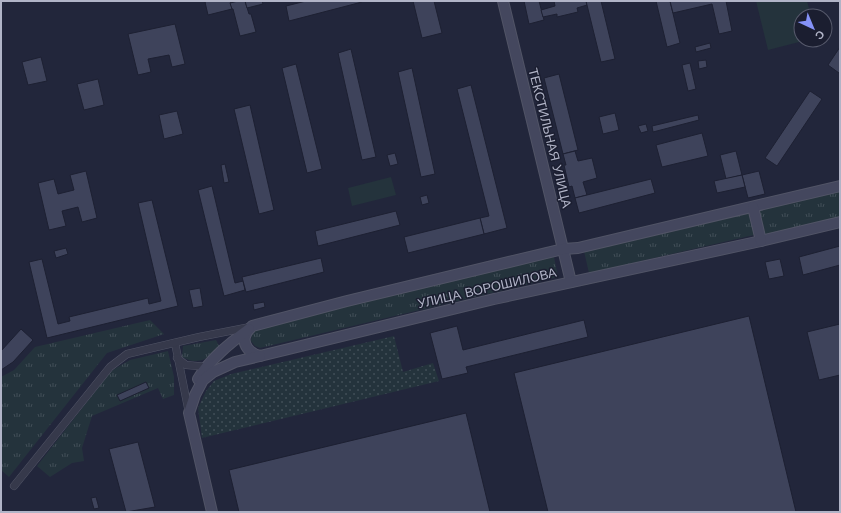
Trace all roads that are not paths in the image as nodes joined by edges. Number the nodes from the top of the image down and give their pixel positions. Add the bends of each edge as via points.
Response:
1 (503, 1) edge
2 (840, 186) edge
3 (753, 207) junction
4 (840, 222) edge
5 (761, 241) junction
6 (564, 249) junction
7 (571, 282) junction
8 (252, 326) junction
9 (175, 343) junction
10 (260, 356) junction
11 (177, 358) junction
12 (210, 369) junction
13 (189, 413) junction
14 (14, 486) dead end
15 (212, 512) edge

1 - 6 main road, ТЕКСТИЛЬНАЯ УЛИЦА
2 - 3 main road, УЛИЦА ВОРОШИЛОВА
3 - 5 main road
3 - 6 main road, УЛИЦА ВОРОШИЛОВА
4 - 5 main road, УЛИЦА ВОРОШИЛОВА
5 - 7 main road, УЛИЦА ВОРОШИЛОВА
6 - 7 main road, ТЕКСТИЛЬНАЯ УЛИЦА
6 - 8 main road, УЛИЦА ВОРОШИЛОВА
7 - 10 main road, УЛИЦА ВОРОШИЛОВА
8 - 9 street, УЛИЦА ВОРОШИЛОВА
8 - 10 main road via 244,341 246,348
8 - 12 main road via 234,340
9 - 11 street
9 - 14 street, УЛИЦА ВОРОШИЛОВА via 128,354 110,367
10 - 12 main road, УЛИЦА ВОРОШИЛОВА
11 - 12 street via 186,365
11 - 13 street
12 - 13 main road via 195,395
13 - 15 main road

